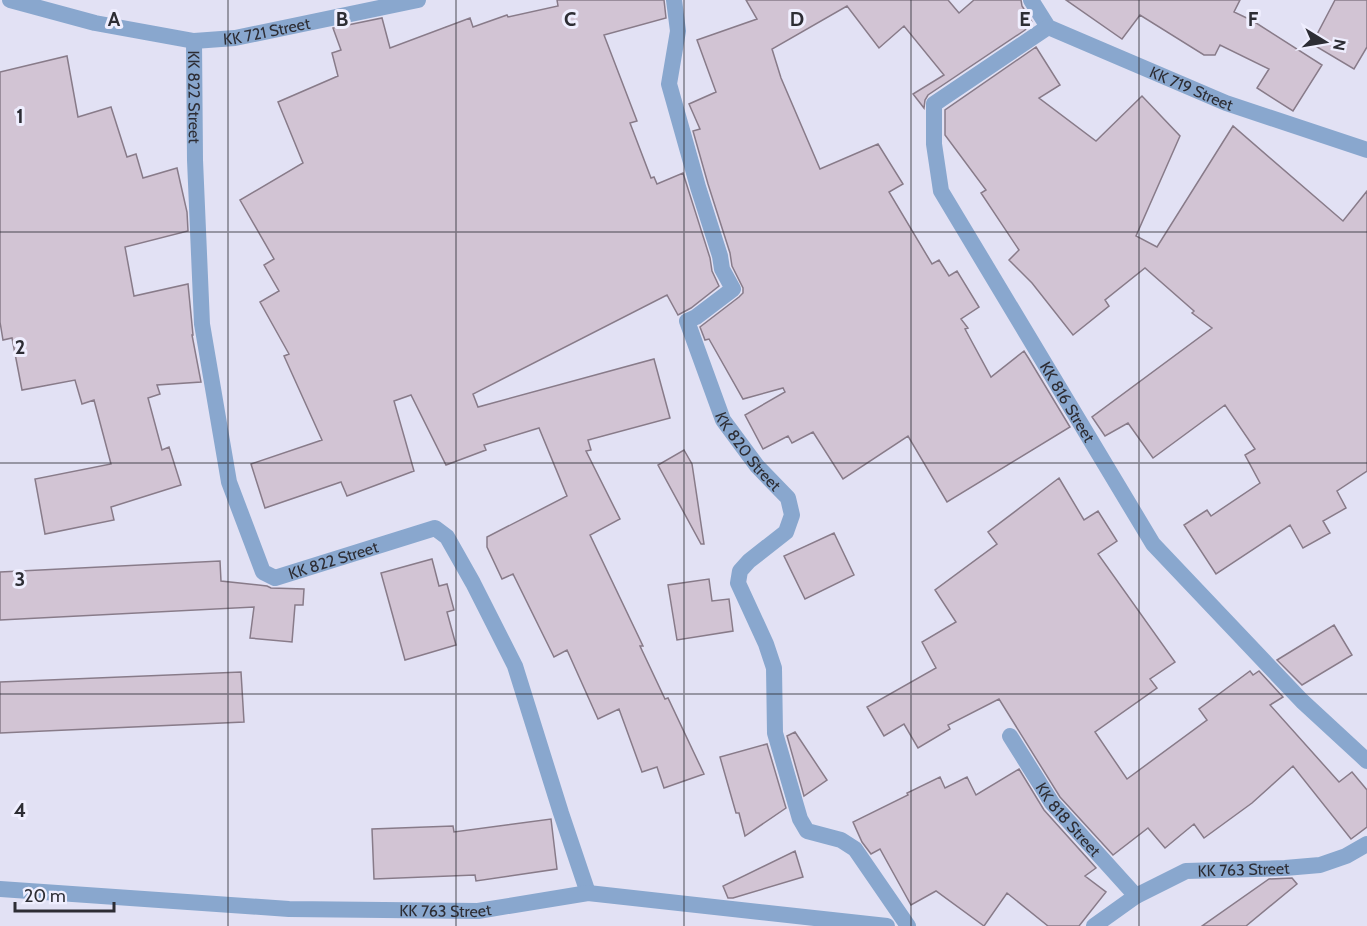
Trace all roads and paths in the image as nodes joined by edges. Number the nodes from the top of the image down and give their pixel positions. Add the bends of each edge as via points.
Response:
1 (10, 0) edge
2 (418, 0) edge
3 (674, 0) edge
4 (1031, 0) edge
5 (1048, 27) junction
6 (194, 41) junction
7 (1367, 150) edge
8 (1010, 736) dead end
9 (1367, 760) edge
10 (1367, 844) edge
11 (0, 888) edge
12 (588, 893) junction
13 (1136, 896) junction
14 (822, 922) edge
15 (887, 926) edge
16 (908, 926) edge
17 (1094, 926) edge

1 - 6 street, KK 721 Street
2 - 6 street, KK 721 Street via 235,38
3 - 16 street, KK 820 Street via 678,31 669,84 722,269 733,289 687,321 723,420 757,466 788,498 792,516 786,532 740,571 738,583 774,668 775,732 807,831 841,840 855,849
4 - 5 street
5 - 7 street, KK 719 Street via 1226,103
5 - 9 street, KK 816 Street via 934,104 934,144 941,191 1153,544 1302,701
6 - 12 street, KK 822 Street via 202,324 229,482 263,572 275,578 435,528 447,537 516,666
8 - 13 street, KK 818 Street via 1052,803
10 - 13 street, KK 763 Street via 1320,865 1186,871
11 - 12 street, KK 763 Street via 289,909 478,911
12 - 14 street, KK 763 Street
13 - 17 street, KK 763 Street
14 - 15 street, KK 763 Street

